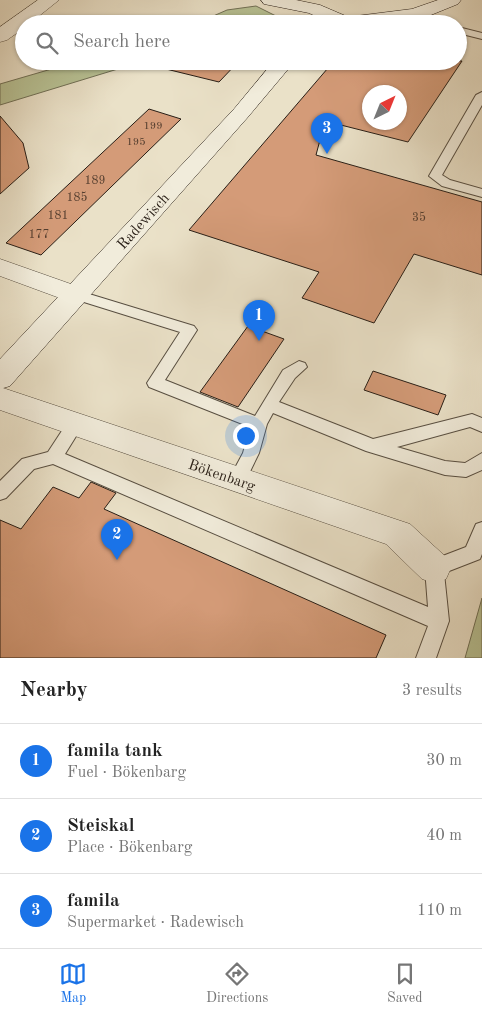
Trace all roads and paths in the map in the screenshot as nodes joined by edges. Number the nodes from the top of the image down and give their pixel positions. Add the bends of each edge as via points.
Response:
1 (50, 0) edge
2 (452, 0) edge
3 (275, 2) edge
4 (29, 15) edge
5 (294, 15) edge
6 (327, 15) edge
7 (413, 15) edge
8 (15, 25) edge
9 (467, 32) edge
10 (0, 36) edge
11 (482, 36) edge
12 (277, 70) edge
13 (482, 95) edge
14 (482, 193) edge
15 (0, 267) edge
16 (76, 295) junction
17 (299, 367) dead end
18 (0, 378) edge
19 (0, 398) edge
20 (268, 405) junction
21 (477, 423) edge
22 (259, 424) junction
23 (75, 426) junction
24 (372, 446) junction
25 (54, 457) junction
26 (482, 460) edge
27 (237, 481) junction
28 (0, 493) edge
29 (482, 530) edge
30 (434, 568) junction
31 (439, 621) junction
32 (426, 658) edge

1 - 4 street
2 - 7 street
3 - 5 street
3 - 6 street via 314,9
8 - 10 street
9 - 11 lane
12 - 16 street, Radewisch
13 - 14 lane via 435,176 446,183
15 - 16 street
16 - 18 street, Radewisch
16 - 22 lane via 189,330 155,383
17 - 20 lane via 289,374
19 - 23 street, Bökenbarg
20 - 22 lane
20 - 24 lane
21 - 24 lane
22 - 27 lane via 251,453
23 - 25 lane
23 - 27 street, Bökenbarg
24 - 26 lane via 445,468 466,470
25 - 28 lane via 28,464
25 - 31 lane
27 - 30 street, Bökenbarg via 398,534
29 - 30 lane via 473,553
30 - 31 lane
31 - 32 lane

